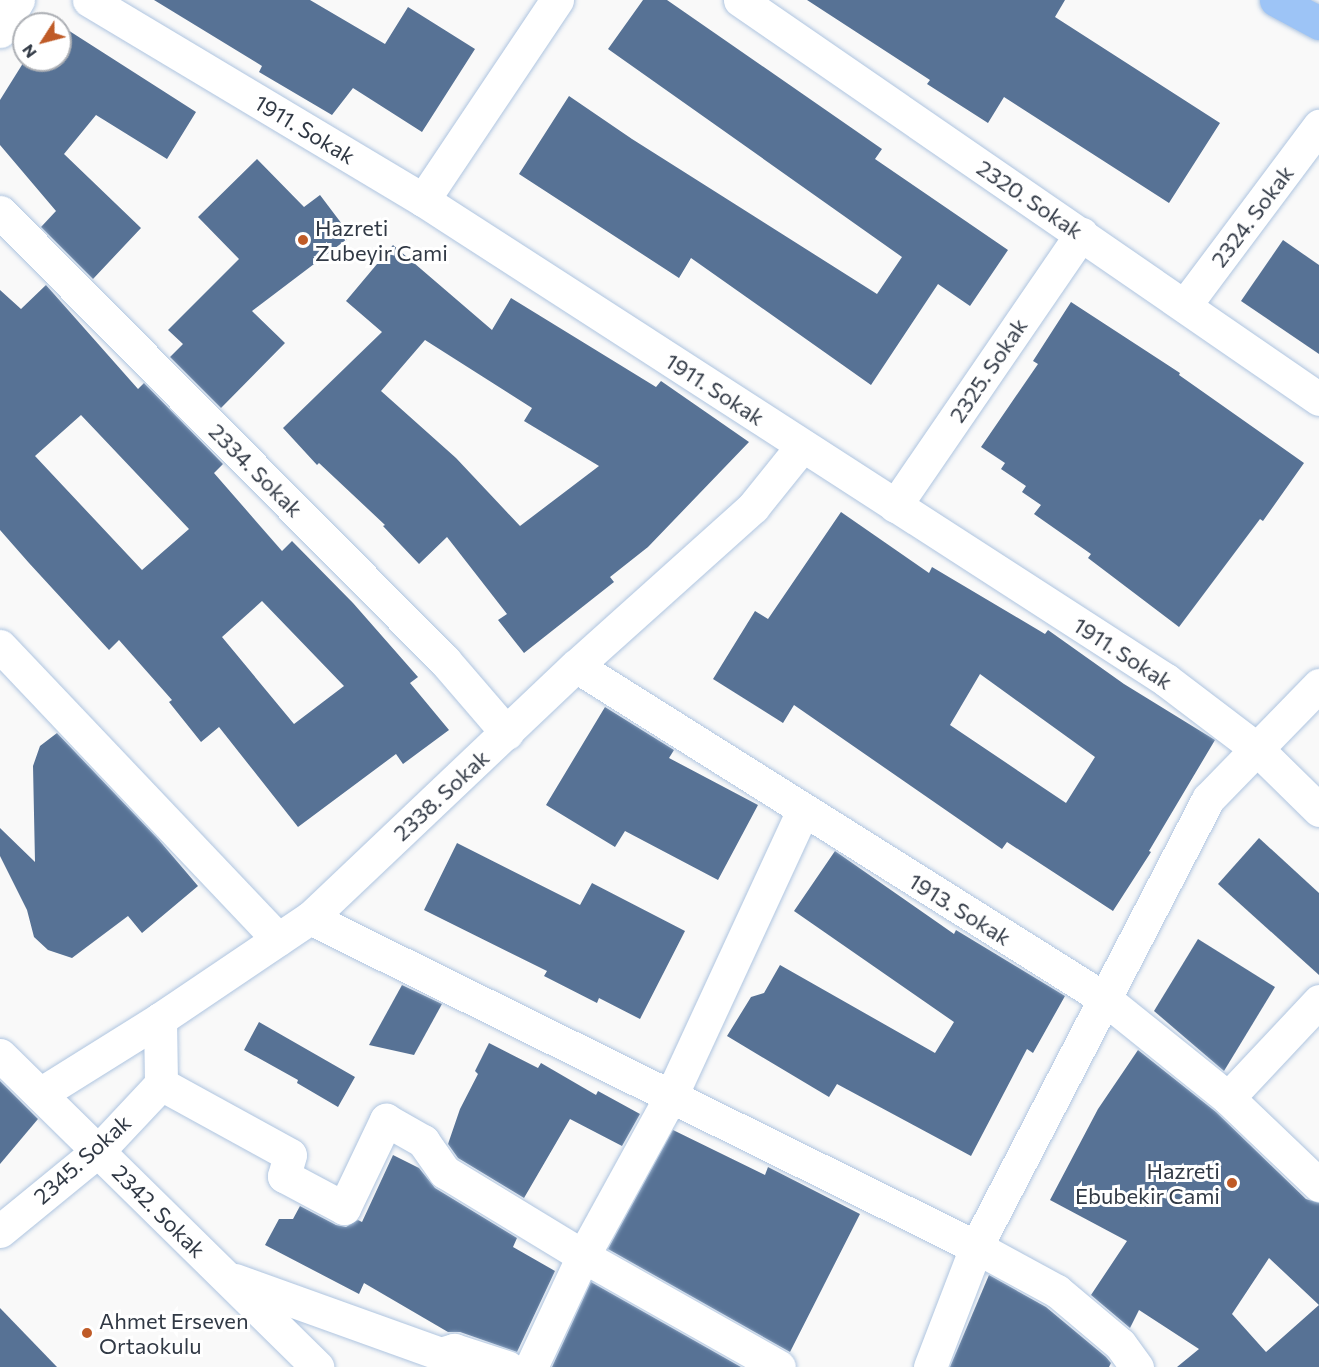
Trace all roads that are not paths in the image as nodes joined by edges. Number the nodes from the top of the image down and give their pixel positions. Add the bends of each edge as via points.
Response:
1 (18, 0) edge
2 (89, 0) edge
3 (556, 0) edge
4 (740, 0) edge
5 (1276, 0) edge
6 (1319, 22) edge
7 (0, 31) edge
8 (1319, 126) edge
9 (423, 200) junction
10 (0, 212) edge
11 (1081, 234) junction
12 (1185, 305) junction
13 (1319, 399) edge
14 (802, 446) junction
15 (895, 506) junction
16 (0, 646) edge
17 (576, 666) junction
18 (1319, 685) edge
19 (507, 733) junction
20 (1257, 749) junction
21 (803, 810) junction
22 (1319, 810) edge
23 (310, 918) junction
24 (278, 939) junction
25 (1105, 999) junction
26 (1319, 1001) edge
27 (160, 1019) junction
28 (0, 1055) edge
29 (161, 1084) junction
30 (40, 1094) junction
31 (671, 1096) junction
32 (1228, 1098) junction
33 (99, 1150) junction
34 (1319, 1185) edge
35 (0, 1232) edge
36 (976, 1247) junction
37 (582, 1256) junction
38 (222, 1276) junction
39 (318, 1367) edge
40 (507, 1367) edge
41 (531, 1367) edge
42 (779, 1367) edge
43 (930, 1367) edge
44 (1137, 1367) edge

1 - 7 street
2 - 9 street, 1911. Sokak
3 - 9 street
4 - 11 street, 2320. Sokak
5 - 6 highway
8 - 12 street, 2324. Sokak
9 - 14 street, 1911. Sokak
10 - 19 street, 2334. Sokak via 445,661
11 - 12 street, 2320. Sokak
11 - 15 street, 2325. Sokak
12 - 13 street, 2320. Sokak
14 - 15 street, 1911. Sokak
14 - 17 street, 2338. Sokak via 753,507
15 - 20 street, 1911. Sokak via 1166,680
16 - 24 street
17 - 19 street, 2338. Sokak
17 - 21 street, 1913. Sokak
18 - 20 street
19 - 23 street, 2338. Sokak
20 - 22 street, 1911. Sokak
20 - 25 street via 1208,799
21 - 25 street, 1913. Sokak
21 - 31 street
23 - 24 street, 2338. Sokak
23 - 31 street
24 - 27 street, 2338. Sokak
25 - 32 street, 1913. Sokak
25 - 36 street
26 - 32 street
27 - 29 street
27 - 30 street, 2338. Sokak
28 - 30 street, 2342. Sokak
29 - 33 street, 2345. Sokak
29 - 37 street via 290,1155 284,1176 344,1208 386,1120 423,1141 445,1172
30 - 33 street, 2342. Sokak
31 - 36 street
31 - 37 street
32 - 34 street, 1913. Sokak
33 - 35 street, 2345. Sokak
33 - 38 street, 2342. Sokak
36 - 43 street
36 - 44 street via 1057,1291 1120,1344
37 - 41 street
37 - 42 street
38 - 39 street, 2342. Sokak
38 - 40 street via 440,1354 454,1350

